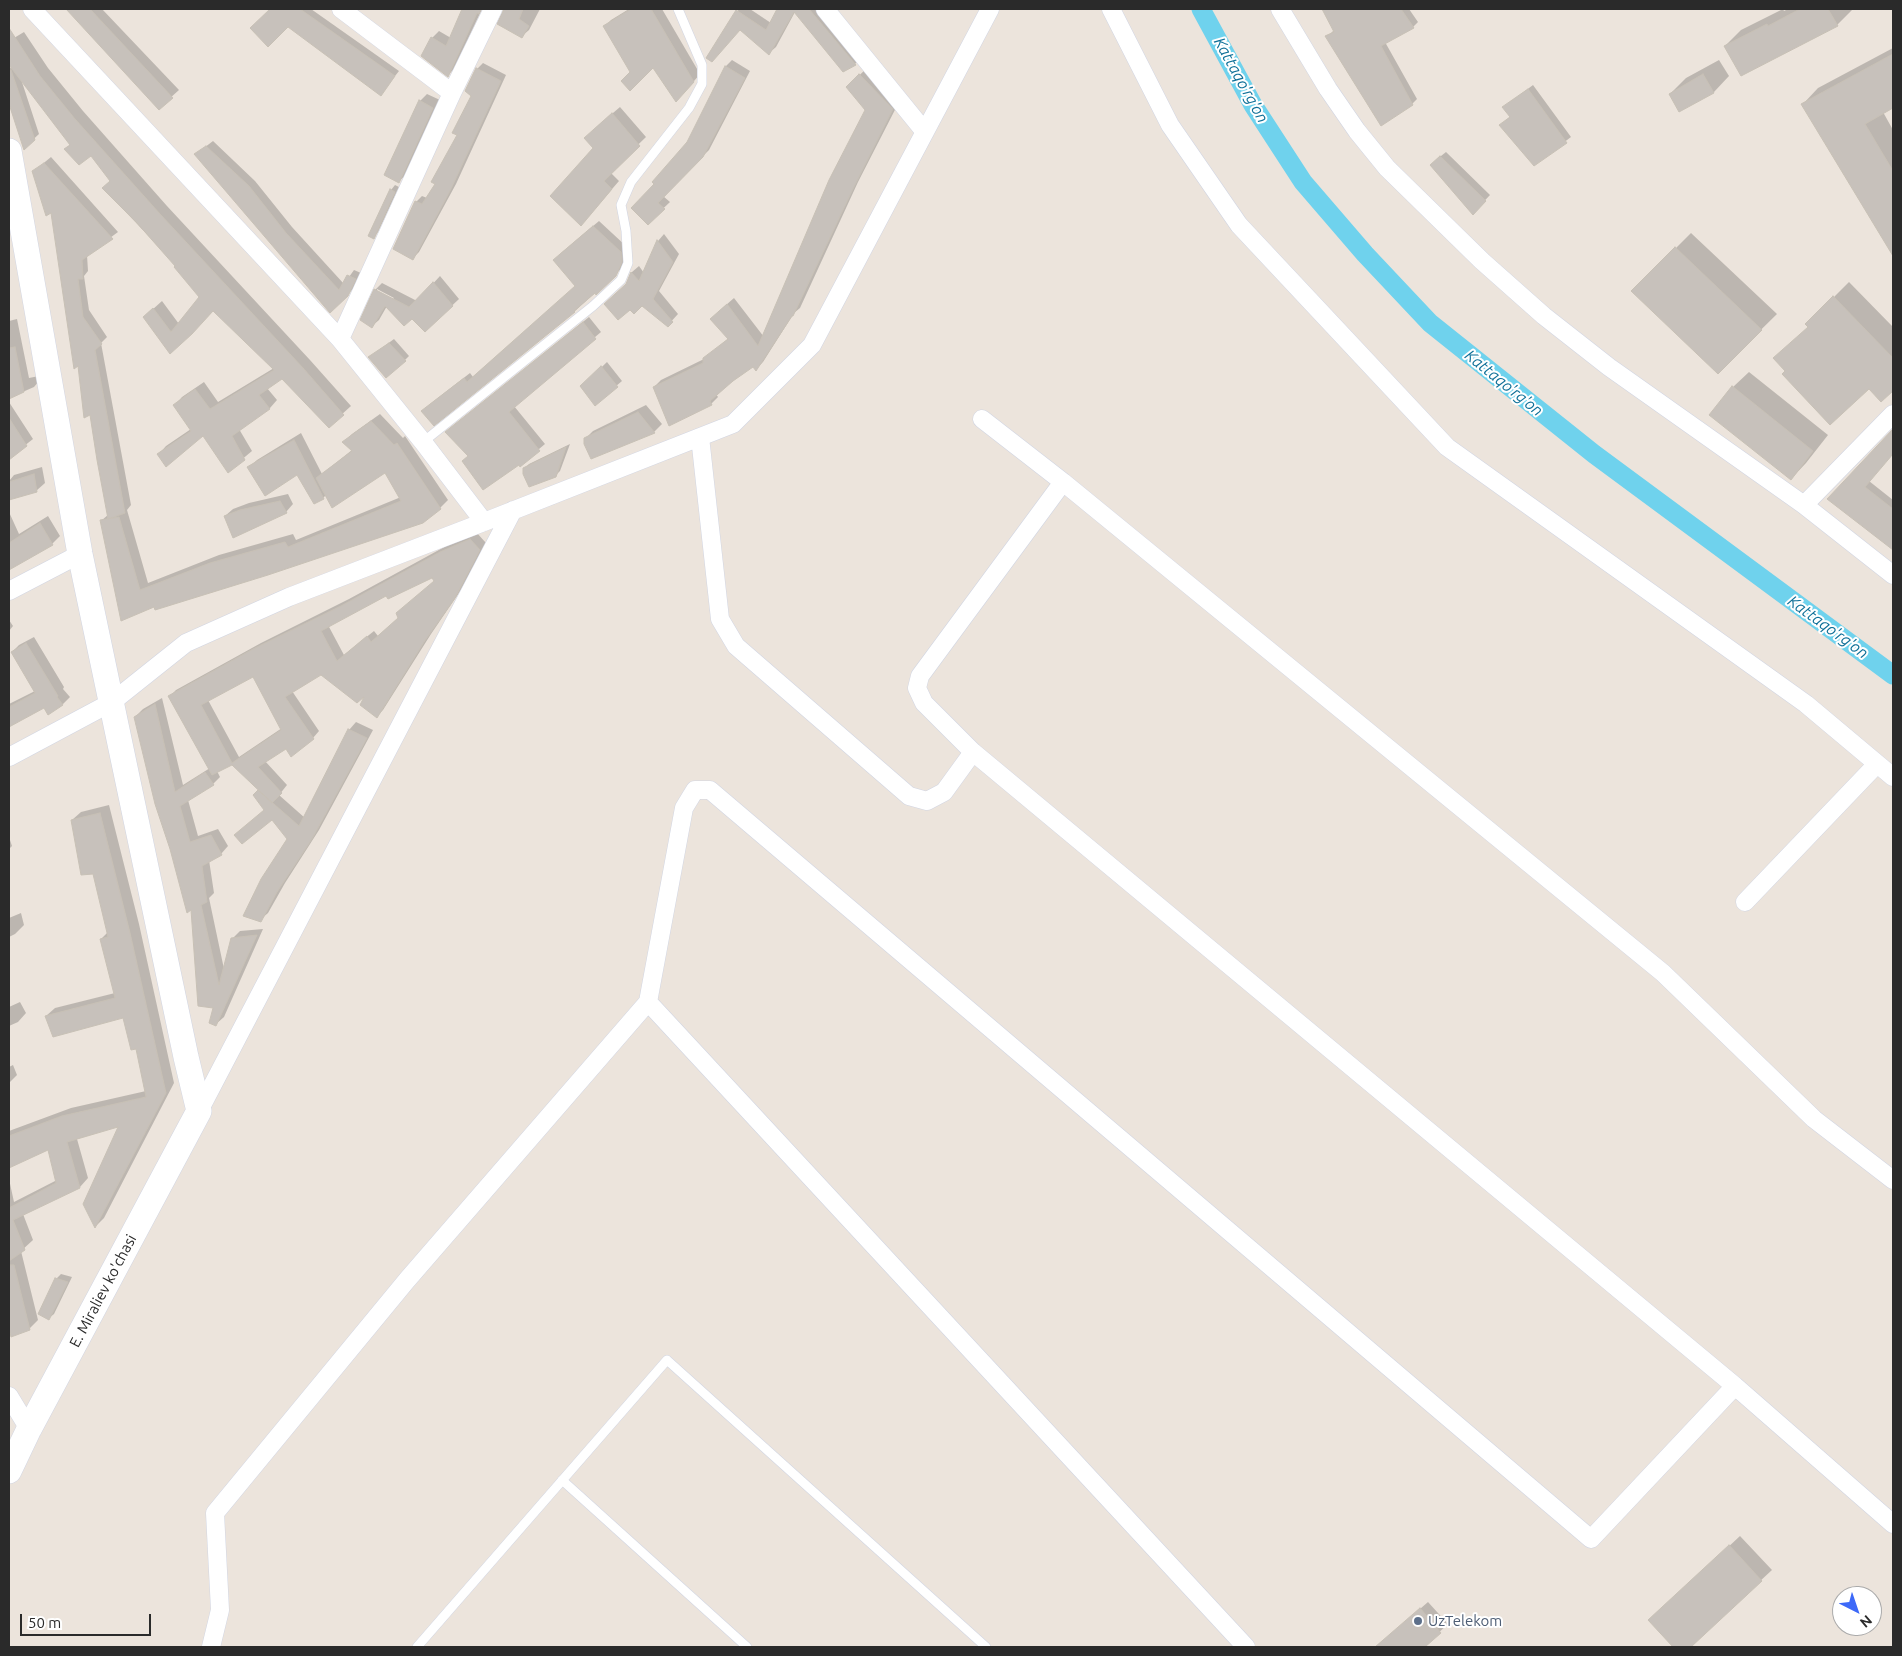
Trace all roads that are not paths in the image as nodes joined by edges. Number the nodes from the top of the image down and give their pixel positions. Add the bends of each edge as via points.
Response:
1 (32, 9) edge
2 (341, 9) edge
3 (493, 9) edge
4 (678, 9) edge
5 (825, 9) edge
6 (990, 9) edge
7 (1111, 9) edge
8 (1280, 9) edge
9 (452, 94) junction
10 (925, 132) junction
11 (9, 151) edge
12 (14, 219) edge
13 (340, 339) junction
14 (1893, 414) edge
15 (982, 419) dead end
16 (700, 437) junction
17 (423, 442) junction
18 (1063, 482) junction
19 (1804, 505) junction
20 (514, 510) junction
21 (484, 522) junction
22 (80, 554) junction
23 (1893, 575) edge
24 (9, 591) edge
25 (112, 702) junction
26 (973, 752) junction
27 (9, 756) edge
28 (1877, 764) junction
29 (1893, 777) edge
30 (1744, 902) dead end
31 (648, 1002) junction
32 (198, 1111) junction
33 (1893, 1180) edge
34 (1735, 1386) junction
35 (9, 1396) edge
36 (30, 1429) junction
37 (9, 1472) edge
38 (562, 1480) junction
39 (1893, 1524) edge
40 (211, 1647) edge
41 (417, 1647) edge
42 (747, 1647) edge
43 (986, 1647) edge
44 (1246, 1647) edge

1 - 13 street
2 - 9 street
3 - 9 street
4 - 17 lane via 702,65 702,84 688,108 631,182 621,205 628,263 621,280
5 - 10 street
6 - 10 street
7 - 28 street via 1170,125 1239,225 1447,447 1806,704
8 - 19 street via 1328,89 1375,153 1482,262 1609,367
9 - 13 street
10 - 16 street via 812,344 733,424
11 - 12 street
12 - 22 street
13 - 17 street
14 - 19 street
15 - 18 street
16 - 20 street
16 - 26 street via 720,619 736,646 909,796 927,801 944,792
17 - 21 street
18 - 26 street via 920,676 917,688 924,703
18 - 33 street via 1663,973 1814,1119
19 - 23 street
20 - 21 street
20 - 32 street
21 - 25 street via 289,597 186,643
22 - 24 street
22 - 25 street
25 - 27 street
25 - 32 street
26 - 34 street
28 - 29 street
28 - 30 street
31 - 34 street via 684,808 695,790 710,790 1592,1539
31 - 40 street via 407,1280 215,1513 220,1610
31 - 44 street
32 - 36 street, E. Miraliev ko'chasi
34 - 39 street
35 - 36 street
36 - 37 street, E. Miraliev ko'chasi
38 - 41 lane
38 - 42 lane
38 - 43 lane via 667,1360

